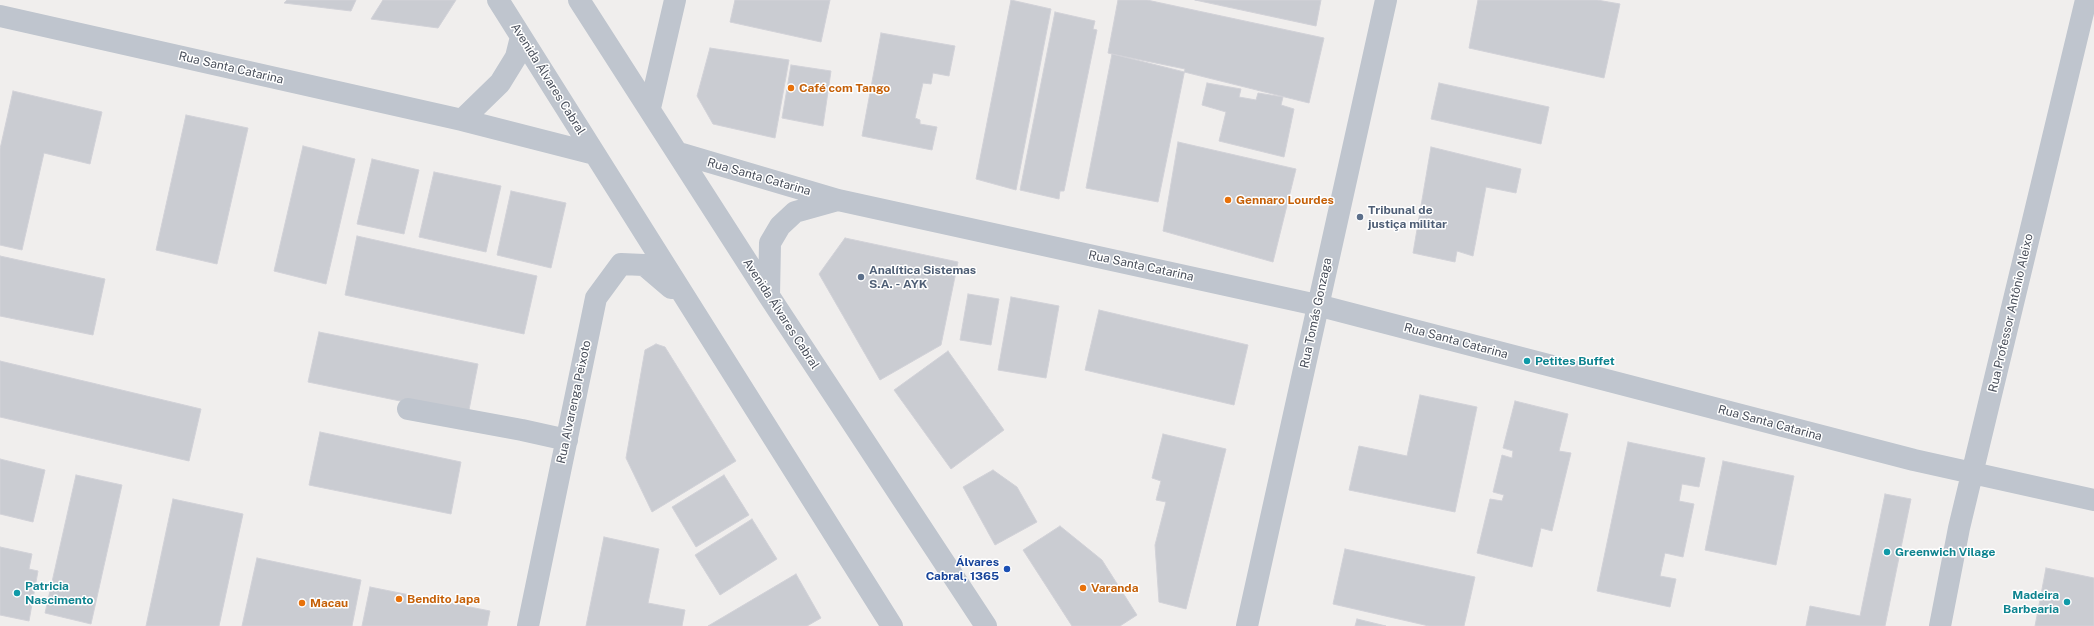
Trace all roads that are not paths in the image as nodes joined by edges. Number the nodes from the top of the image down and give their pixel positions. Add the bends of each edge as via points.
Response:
1 (498, 0) edge
2 (580, 0) edge
3 (675, 0) edge
4 (1386, 0) edge
5 (2086, 0) edge
6 (0, 16) edge
7 (521, 37) junction
8 (650, 108) junction
9 (462, 120) junction
10 (679, 153) junction
11 (595, 154) junction
12 (838, 200) junction
13 (769, 296) junction
14 (687, 302) junction
15 (1317, 305) junction
16 (408, 409) dead end
17 (567, 440) junction
18 (1973, 474) junction
19 (2094, 500) edge
20 (528, 626) edge
21 (892, 626) edge
22 (986, 626) edge
23 (1247, 626) edge
24 (1940, 626) edge

1 - 7 street, Avenida Álvares Cabral
2 - 8 street, Avenida Álvares Cabral
3 - 8 street
4 - 15 street, Rua Tomás Gonzaga
5 - 18 street, Rua Professor Antônio Aleixo
6 - 9 street, Rua Santa Catarina
7 - 9 street via 516,57 500,83
7 - 11 street, Avenida Álvares Cabral
8 - 10 street, Avenida Álvares Cabral
9 - 11 street, Rua Santa Catarina
10 - 12 street, Rua Santa Catarina
10 - 13 street, Avenida Álvares Cabral
11 - 14 street, Avenida Álvares Cabral
12 - 13 street, Rua Santa Catarina via 795,212 780,226 770,243
12 - 15 street, Rua Santa Catarina
13 - 22 street, Avenida Álvares Cabral
14 - 17 street, Rua Alvarenga Peixoto via 644,265 621,264 596,298
14 - 21 street, Avenida Álvares Cabral
15 - 18 street, Rua Santa Catarina
15 - 23 street, Rua Tomás Gonzaga
16 - 17 street
17 - 20 street, Rua Alvarenga Peixoto
18 - 19 street, Rua Santa Catarina
18 - 24 street, Rua Professor Antônio Aleixo via 1959,528

